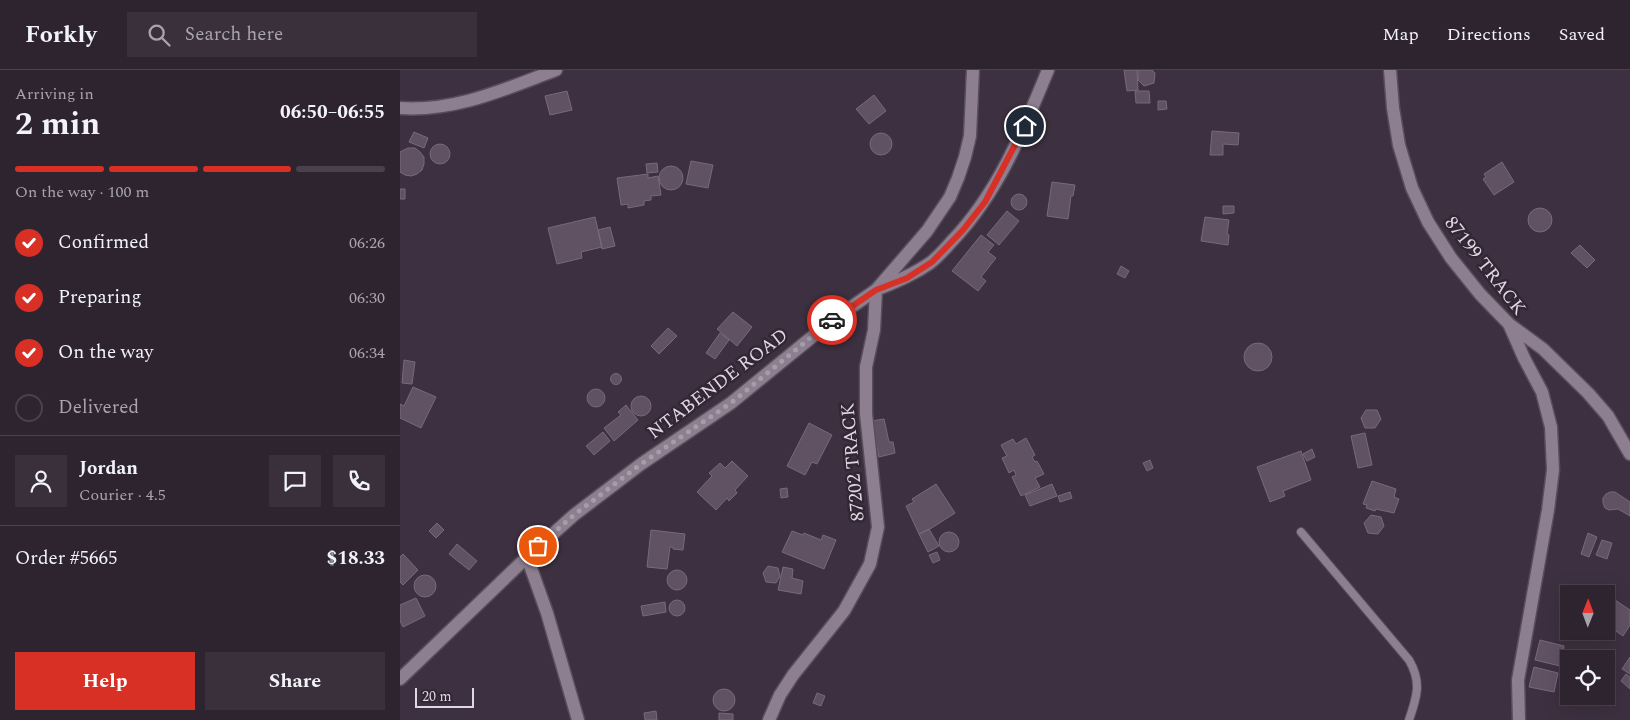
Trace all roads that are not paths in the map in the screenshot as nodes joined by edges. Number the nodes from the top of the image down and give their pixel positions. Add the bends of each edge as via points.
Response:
1 (556, 70) edge
2 (967, 70) edge
3 (973, 70) edge
4 (1048, 70) edge
5 (1390, 70) edge
6 (972, 92) junction
7 (400, 108) edge
8 (876, 290) junction
9 (1509, 324) junction
10 (1630, 454) edge
11 (1301, 532) dead end
12 (526, 557) junction
13 (400, 679) edge
14 (578, 720) edge
15 (769, 720) edge
16 (1409, 720) edge
17 (1519, 720) edge

1 - 7 street via 463,102 430,109
2 - 6 street
3 - 6 street, NTABENDE ROAD
4 - 8 street via 1025,126 985,202 932,262 907,278
5 - 9 street, 87199 TRACK via 1399,145 1412,188 1428,222 1451,258
6 - 8 street, NTABENDE ROAD via 967,150 950,197 927,231
8 - 12 street, NTABENDE ROAD via 834,319 731,403 641,464 574,515
8 - 15 street, 87202 TRACK via 874,330 866,367 866,414 878,527 870,564 844,611 780,695
9 - 10 street via 1543,349 1588,393 1608,416
9 - 17 street, 87199 TRACK via 1542,392 1551,427 1553,470 1518,680
11 - 16 lane via 1416,671 1418,684
12 - 13 street, NTABENDE ROAD
12 - 14 street via 547,613

